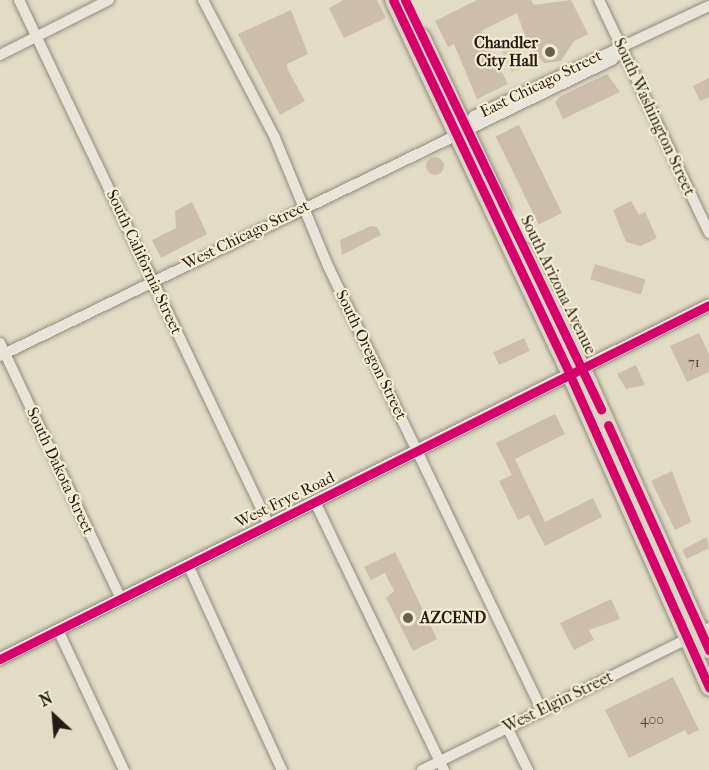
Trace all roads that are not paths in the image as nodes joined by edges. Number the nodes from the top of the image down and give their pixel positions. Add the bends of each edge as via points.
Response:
1 (19, 0) edge
2 (109, 0) edge
3 (203, 0) edge
4 (393, 0) edge
5 (405, 0) edge
6 (599, 0) edge
7 (709, 6) edge
8 (36, 37) junction
9 (623, 49) junction
10 (0, 55) edge
11 (459, 131) junction
12 (307, 205) junction
13 (709, 233) edge
14 (152, 281) junction
15 (709, 305) edge
16 (2, 351) edge
17 (577, 372) junction
18 (417, 451) junction
19 (315, 502) junction
20 (269, 525) junction
21 (188, 565) junction
22 (121, 599) junction
23 (58, 630) junction
24 (698, 634) edge
25 (709, 650) edge
26 (0, 659) edge
27 (709, 687) edge
28 (542, 710) junction
29 (507, 728) junction
30 (442, 766) edge
31 (124, 770) edge
32 (282, 770) edge
33 (422, 770) edge
34 (528, 770) edge

1 - 8 street, South California Street
2 - 8 street
3 - 12 street, South Oregon Street
4 - 11 main road, South Arizona Avenue
5 - 11 main road, South Arizona Avenue
6 - 9 street, South Washington Street
7 - 9 street, East Chicago Street
8 - 10 street
8 - 14 street, South California Street
9 - 11 street, East Chicago Street via 612,60
9 - 13 street, South Washington Street
11 - 12 street, West Chicago Street
11 - 17 main road, South Arizona Avenue
12 - 14 street, West Chicago Street
12 - 18 street, South Oregon Street via 328,266
14 - 16 street, West Chicago Street
14 - 20 street, South California Street
15 - 17 street, West Frye Road
16 - 22 street, South Dakota Street
17 - 18 street, West Frye Road
17 - 24 main road, South Arizona Avenue
18 - 19 street, West Frye Road
18 - 28 street, South Oregon Street
19 - 20 street, West Frye Road
19 - 30 street
20 - 21 street, West Frye Road
21 - 22 street, West Frye Road
21 - 32 street
22 - 23 street, West Frye Road
23 - 26 street, West Frye Road
23 - 31 street
24 - 25 main road, South Arizona Avenue
24 - 27 main road, South Arizona Avenue
24 - 28 street, West Elgin Street
28 - 29 street, West Elgin Street
29 - 30 street, West Elgin Street
29 - 34 street
30 - 33 street, West Elgin Street

